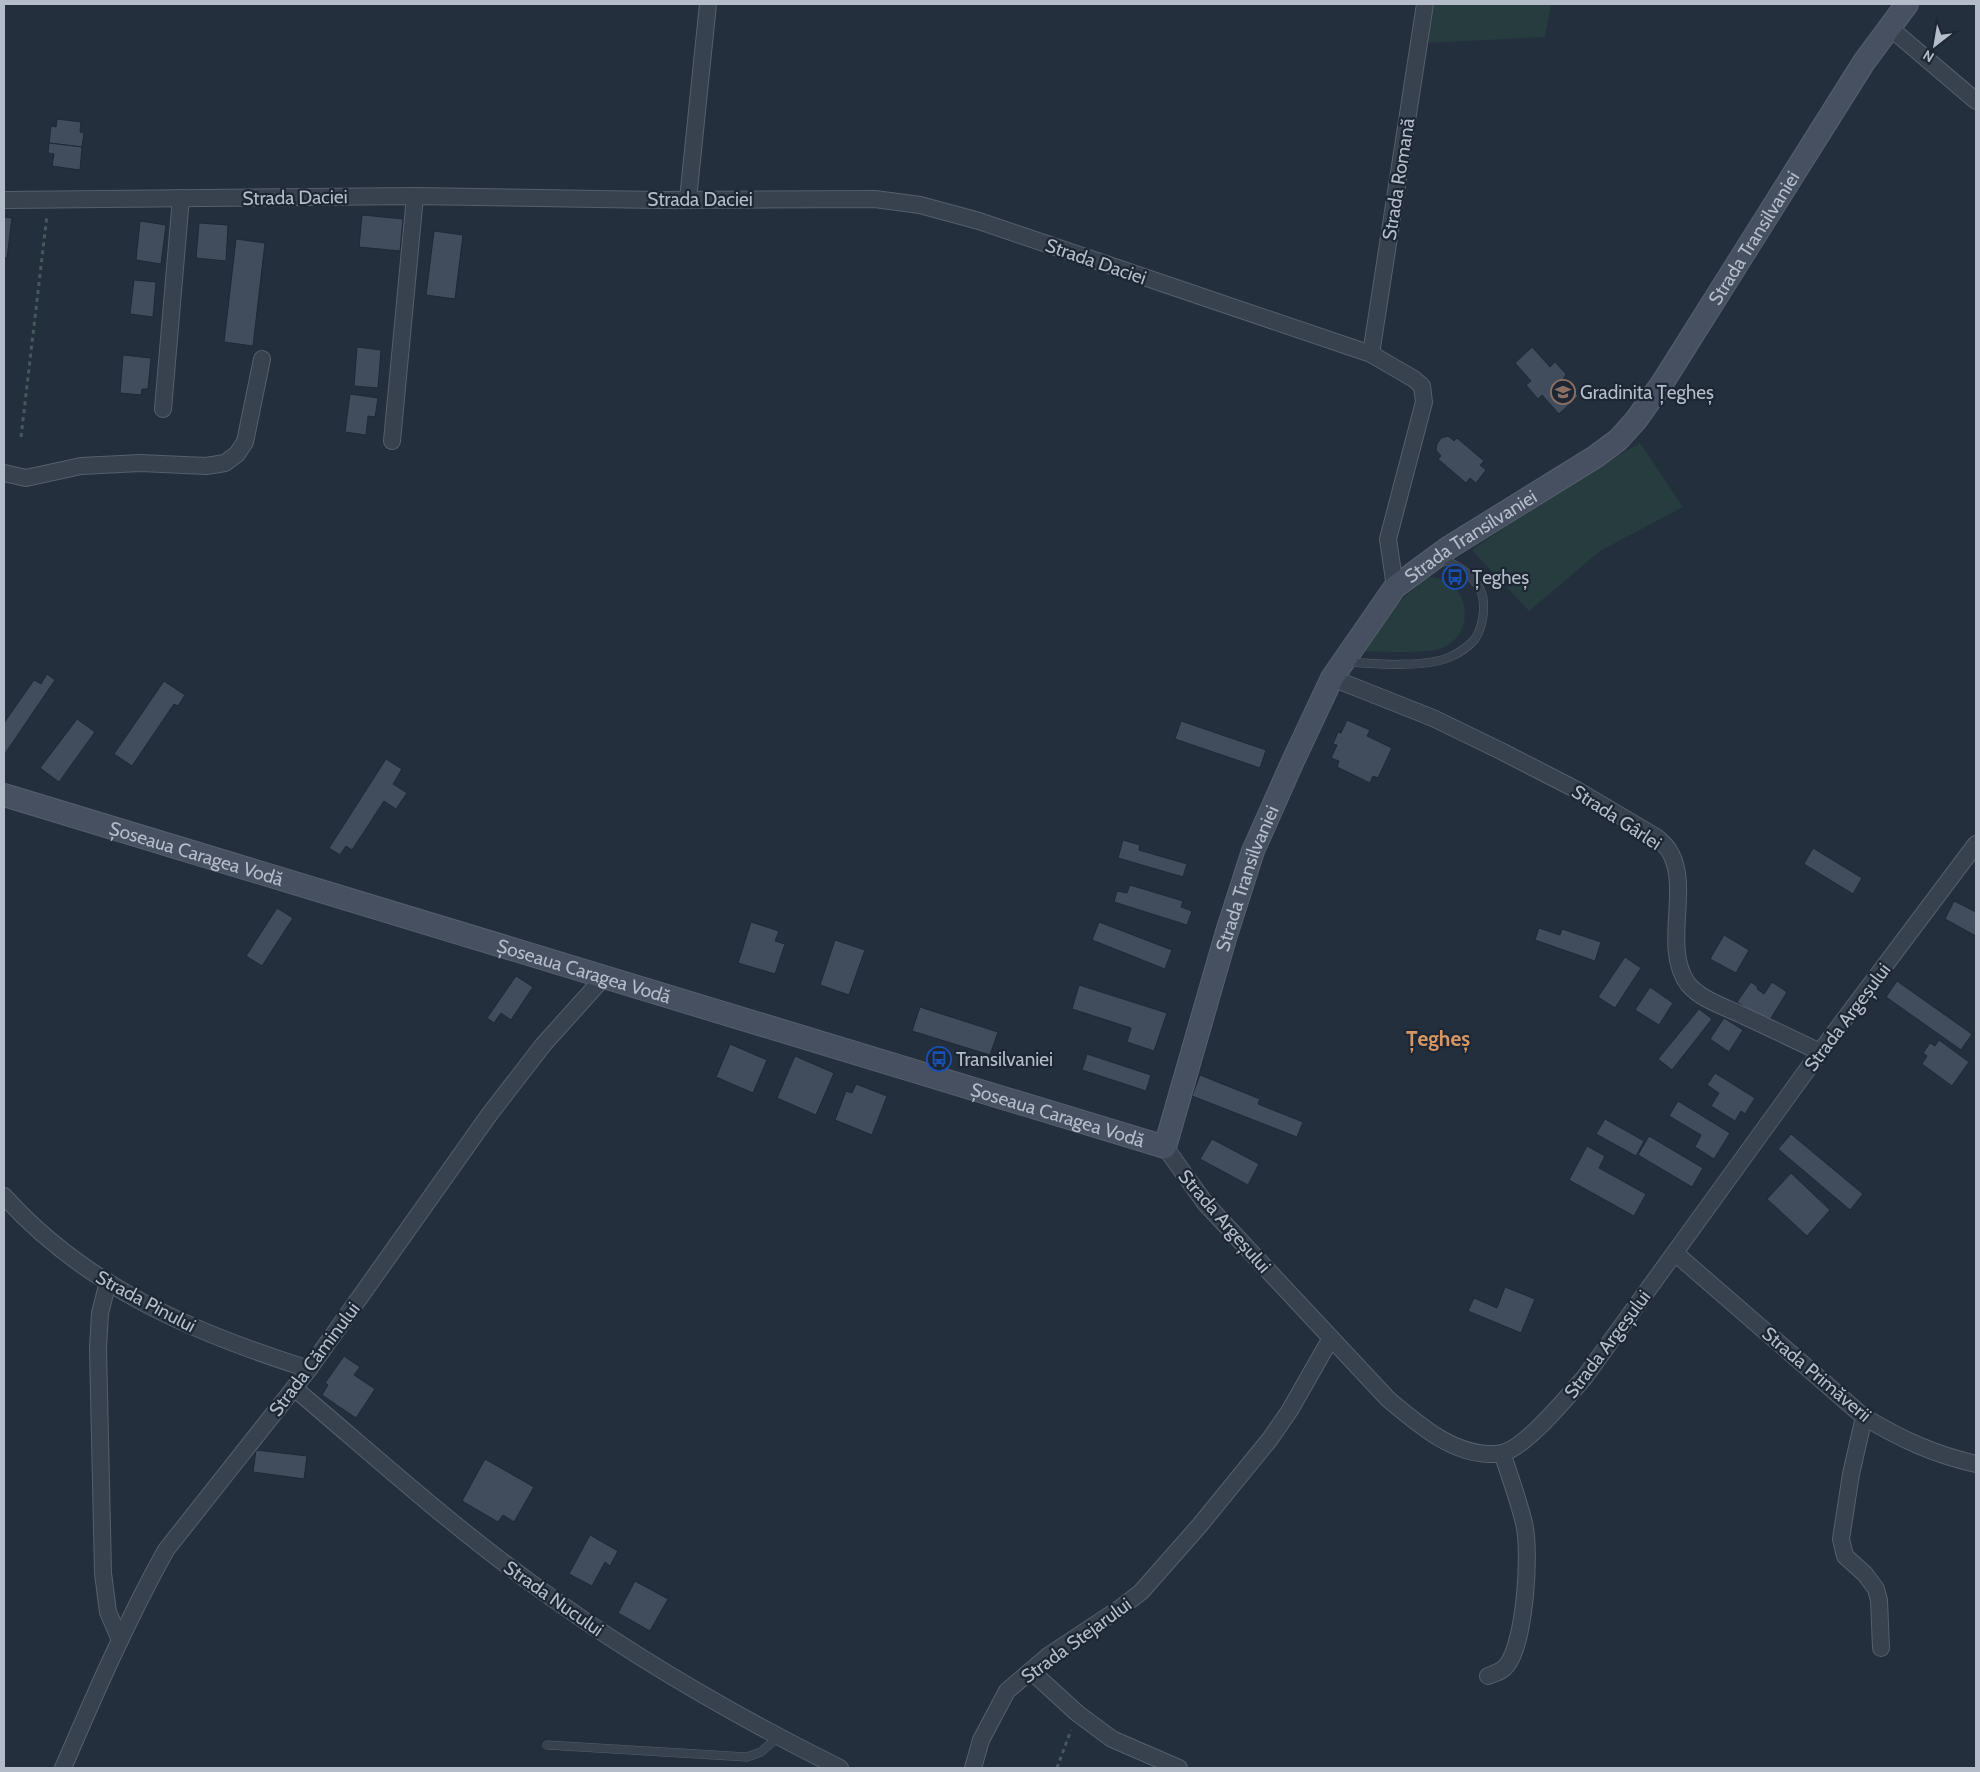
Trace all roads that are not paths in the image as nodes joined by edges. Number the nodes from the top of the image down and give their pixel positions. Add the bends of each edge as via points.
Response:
1 (708, 4) edge
2 (1425, 4) edge
3 (1907, 4) edge
4 (1889, 27) junction
5 (1976, 101) edge
6 (414, 196) junction
7 (181, 198) junction
8 (4, 200) edge
9 (688, 200) junction
10 (1371, 354) junction
11 (262, 359) dead end
12 (163, 410) dead end
13 (392, 441) dead end
14 (4, 473) edge
15 (1437, 556) junction
16 (1395, 587) junction
17 (1337, 670) junction
18 (4, 795) edge
19 (1976, 844) edge
20 (606, 976) junction
21 (1820, 1052) junction
22 (1165, 1147) junction
23 (4, 1196) edge
24 (1675, 1253) junction
25 (108, 1282) junction
26 (1331, 1338) junction
27 (309, 1369) junction
28 (294, 1388) junction
29 (1864, 1417) junction
30 (1502, 1453) junction
31 (1976, 1464) edge
32 (120, 1640) junction
33 (1881, 1648) dead end
34 (1031, 1671) junction
35 (1488, 1676) dead end
36 (778, 1737) junction
37 (547, 1745) dead end
38 (63, 1768) edge
39 (840, 1768) edge
40 (973, 1768) edge
41 (1179, 1768) edge

1 - 9 street
2 - 10 street, Strada Romană
3 - 4 street, Strada Transilvaniei
4 - 5 street
4 - 15 street, Strada Transilvaniei via 1636,420 1618,440 1595,457
6 - 7 street, Strada Daciei
6 - 9 street, Strada Daciei
6 - 13 street
7 - 8 street, Strada Daciei
7 - 12 street
9 - 10 street, Strada Daciei via 874,200 920,205 988,224
10 - 16 street, Strada Daciei via 1414,378 1422,386 1424,402 1388,539
11 - 14 street via 245,442 225,463 206,466 81,466 26,478
15 - 16 street, Strada Transilvaniei
15 - 17 lane via 1459,567 1479,586 1484,604 1482,622 1474,639 1449,658
16 - 17 street, Strada Transilvaniei
17 - 21 street, Strada Gârlei via 1575,789 1665,845 1676,867 1677,956 1680,971 1690,985 1713,1001
17 - 22 street, Strada Transilvaniei via 1292,762 1254,851 1223,944
18 - 20 street, Șoseaua Caragea Vodă
19 - 21 street, Strada Argeșului
20 - 22 street, Șoseaua Caragea Vodă
20 - 27 street, Strada Căminului via 544,1045 489,1115
21 - 24 street, Strada Argeșului
22 - 26 street, Strada Argeșului via 1204,1203
23 - 25 street, Strada Pinului via 48,1241
24 - 29 street, Strada Primăverii
24 - 30 street, Strada Argeșului via 1584,1378 1552,1414 1519,1443
25 - 27 street, Strada Pinului via 218,1338
25 - 32 street via 100,1313 98,1348 103,1573 108,1612
26 - 30 street, Strada Argeșului via 1388,1399 1421,1426 1448,1443 1478,1454
26 - 34 street, Strada Stejarului via 1270,1439 1161,1569 1140,1592
27 - 28 street, Strada Căminului
28 - 32 street, Strada Căminului via 166,1550
28 - 36 street, Strada Nucului via 442,1515 527,1581 627,1649
29 - 31 street, Strada Primăverii via 1931,1452
29 - 33 street via 1851,1474 1842,1539 1845,1556 1876,1589
30 - 35 street via 1524,1524 1528,1573 1515,1652 1502,1671
32 - 38 street, Strada Căminului
34 - 40 street, Strada Stejarului via 1007,1691 981,1740
34 - 41 street via 1112,1739
36 - 37 lane via 761,1752 747,1757
36 - 39 street, Strada Nucului

